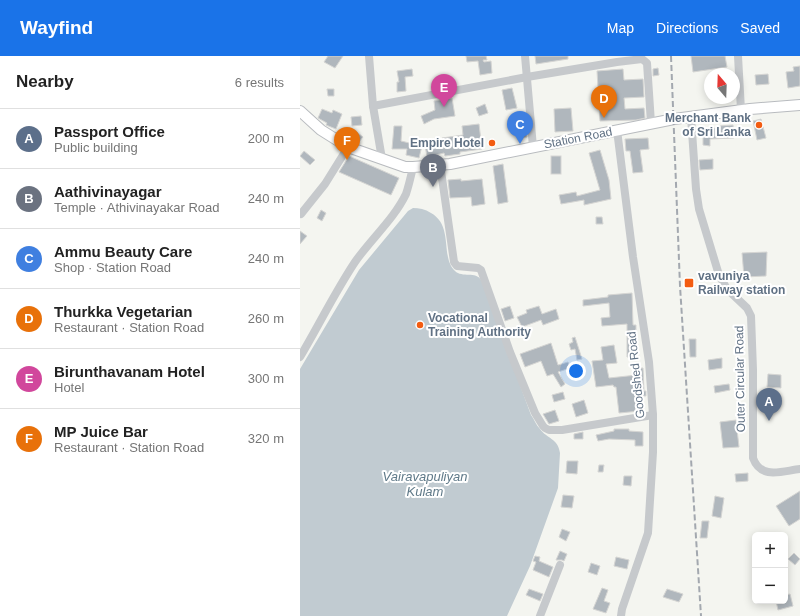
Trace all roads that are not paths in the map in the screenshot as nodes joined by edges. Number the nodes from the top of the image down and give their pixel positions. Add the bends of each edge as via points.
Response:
1 (369, 56) edge
2 (525, 56) edge
3 (738, 56) edge
4 (647, 60) edge
5 (527, 77) junction
6 (800, 105) edge
7 (373, 106) junction
8 (741, 110) junction
9 (300, 111) edge
10 (691, 117) junction
11 (651, 123) junction
12 (617, 130) junction
13 (348, 147) junction
14 (533, 147) junction
15 (382, 159) junction
16 (440, 164) junction
17 (413, 167) junction
18 (301, 214) edge
19 (300, 357) edge
20 (653, 415) junction
21 (800, 469) edge
22 (560, 565) dead end
23 (540, 616) edge
24 (621, 616) edge

1 - 7 street
2 - 5 street
3 - 8 street
4 - 5 street via 635,59
4 - 11 street
5 - 7 street
5 - 14 street
6 - 8 main road, Station Road
7 - 15 street
8 - 10 main road, Station Road
9 - 13 main road, Station Road via 320,130
10 - 11 main road, Station Road
10 - 21 street, Outer Circular Road via 699,209 719,276 751,316 753,458 761,471 767,473
11 - 12 main road, Station Road
12 - 14 main road, Station Road
12 - 20 street, Goodshed Road via 649,362
13 - 15 main road, Station Road
13 - 18 street via 325,184
14 - 16 main road, Station Road
15 - 17 main road, Station Road
16 - 17 main road, Station Road
16 - 20 street via 454,262 457,266 480,270 535,413 543,426 549,430 562,430
17 - 19 street via 406,194 341,284
20 - 24 street, Goodshed Road via 648,533
22 - 23 street

